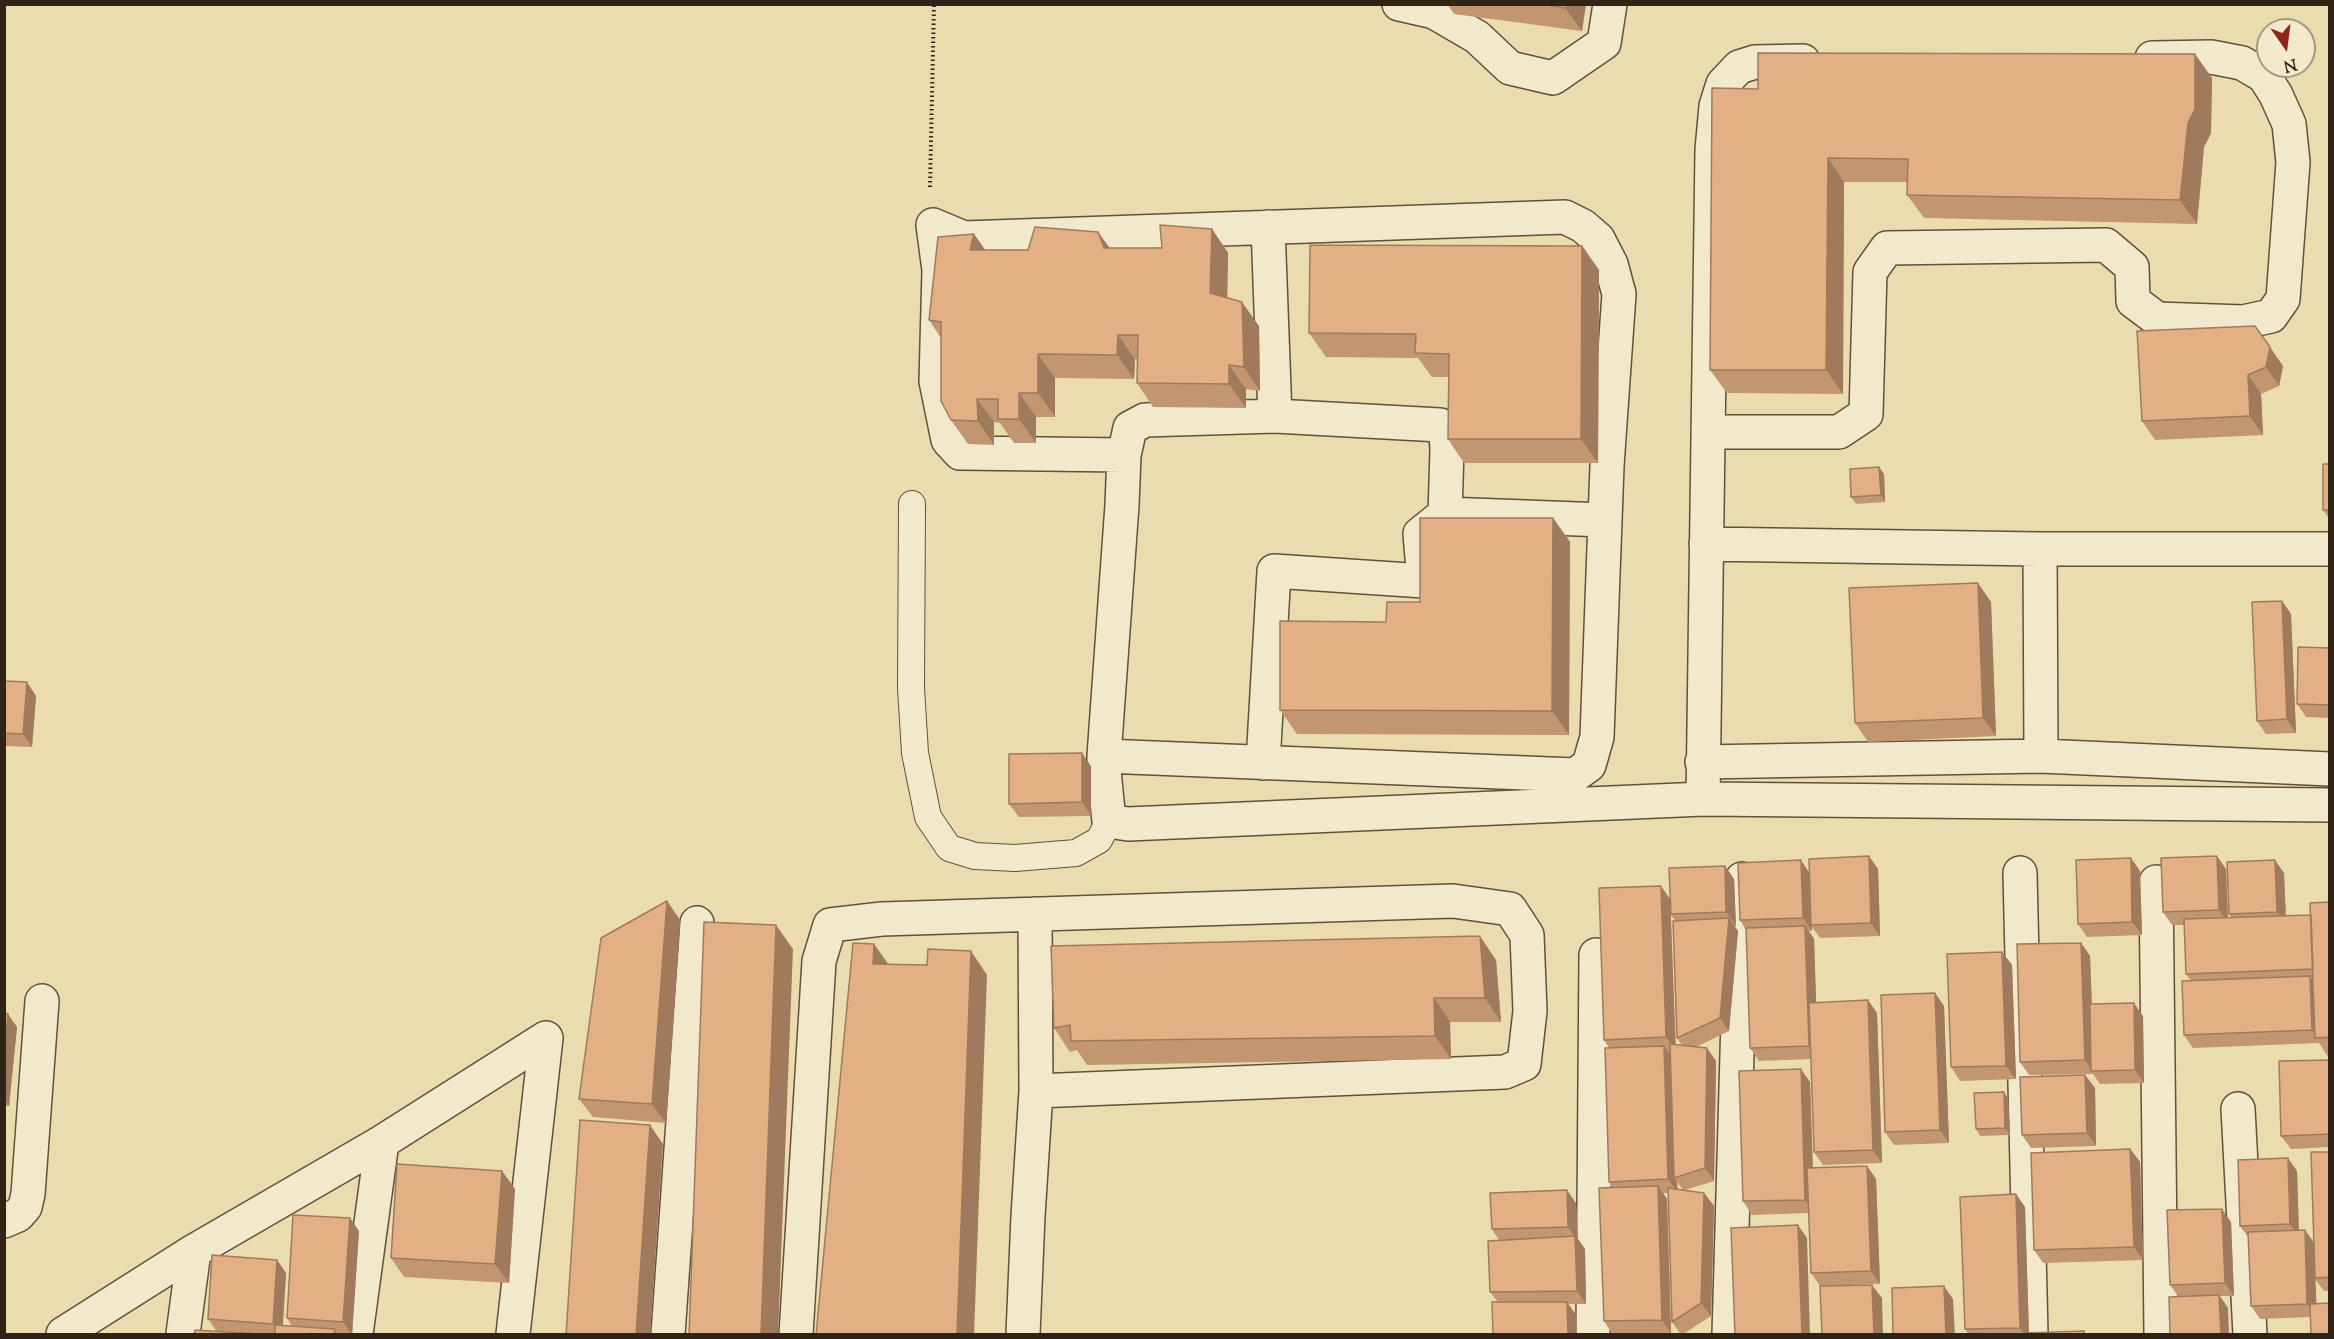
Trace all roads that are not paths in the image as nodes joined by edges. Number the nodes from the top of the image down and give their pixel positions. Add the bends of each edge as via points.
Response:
1 (1399, 4) edge
2 (1610, 4) edge
3 (1434, 8) edge
4 (2128, 58) edge
5 (1836, 61) edge
6 (1268, 227) junction
7 (1275, 416) junction
8 (1708, 432) junction
9 (1124, 455) junction
10 (912, 504) dead end
11 (1445, 514) junction
12 (1605, 520) junction
13 (1706, 544) junction
14 (2040, 549) junction
15 (2330, 549) edge
16 (1104, 756) junction
17 (2041, 756) junction
18 (1702, 762) junction
19 (1263, 763) junction
20 (2330, 769) edge
21 (1703, 799) junction
22 (2330, 805) edge
23 (1109, 821) junction
24 (2020, 873) dead end
25 (1743, 874) edge
26 (2156, 882) dead end
27 (1035, 914) junction
28 (697, 923) dead end
29 (1596, 955) dead end
30 (42, 1001) dead end
31 (1036, 1091) junction
32 (2238, 1109) dead end
33 (382, 1142) junction
34 (4, 1221) edge
35 (194, 1251) junction
36 (63, 1335) edge
37 (183, 1335) edge
38 (356, 1335) edge
39 (513, 1335) edge
40 (668, 1335) edge
41 (796, 1335) edge
42 (1023, 1335) edge
43 (1593, 1335) edge
44 (1729, 1335) edge
45 (2031, 1335) edge
46 (2161, 1335) edge
47 (2250, 1335) edge

1 - 3 street
2 - 3 street via 1604,43 1553,78 1510,68 1477,37
4 - 8 street via 2211,57 2242,63 2264,76 2276,95 2289,124 2293,162 2283,298 2271,316 2242,322 2157,319 2133,301 2132,267 2106,245 1887,248 1870,272 1866,414 1839,432
5 - 8 street via 1755,62 1739,67 1723,84 1716,106 1712,150
6 - 7 street
6 - 9 street via 964,238 933,225 939,270 936,381 948,440 960,453
6 - 12 street via 1565,217 1598,239 1611,264 1619,294
7 - 9 street via 1145,420 1130,428
7 - 11 street via 1440,425 1447,449
8 - 13 street
9 - 16 street
10 - 23 lane via 911,688 915,753 928,817 949,848 975,856 1015,858 1076,854 1100,840
11 - 12 street
11 - 19 street via 1420,534 1424,581 1274,571
12 - 19 street via 1597,737 1589,765 1575,775
13 - 14 street
13 - 18 street
14 - 15 street
14 - 17 street
16 - 19 street
16 - 23 street
17 - 18 street
17 - 20 street
18 - 21 street
21 - 22 street
21 - 23 street via 1128,824
24 - 45 street
25 - 44 street
26 - 46 street
27 - 31 street
27 - 31 street via 1453,901 1510,909 1527,934 1530,1011 1524,1064 1506,1072
27 - 41 street via 882,919 830,925 819,962
28 - 40 street
29 - 43 street
30 - 34 street via 28,1194 18,1215
31 - 42 street
32 - 47 street
33 - 35 street
33 - 38 street
33 - 39 street via 546,1038
35 - 36 street
35 - 37 street

